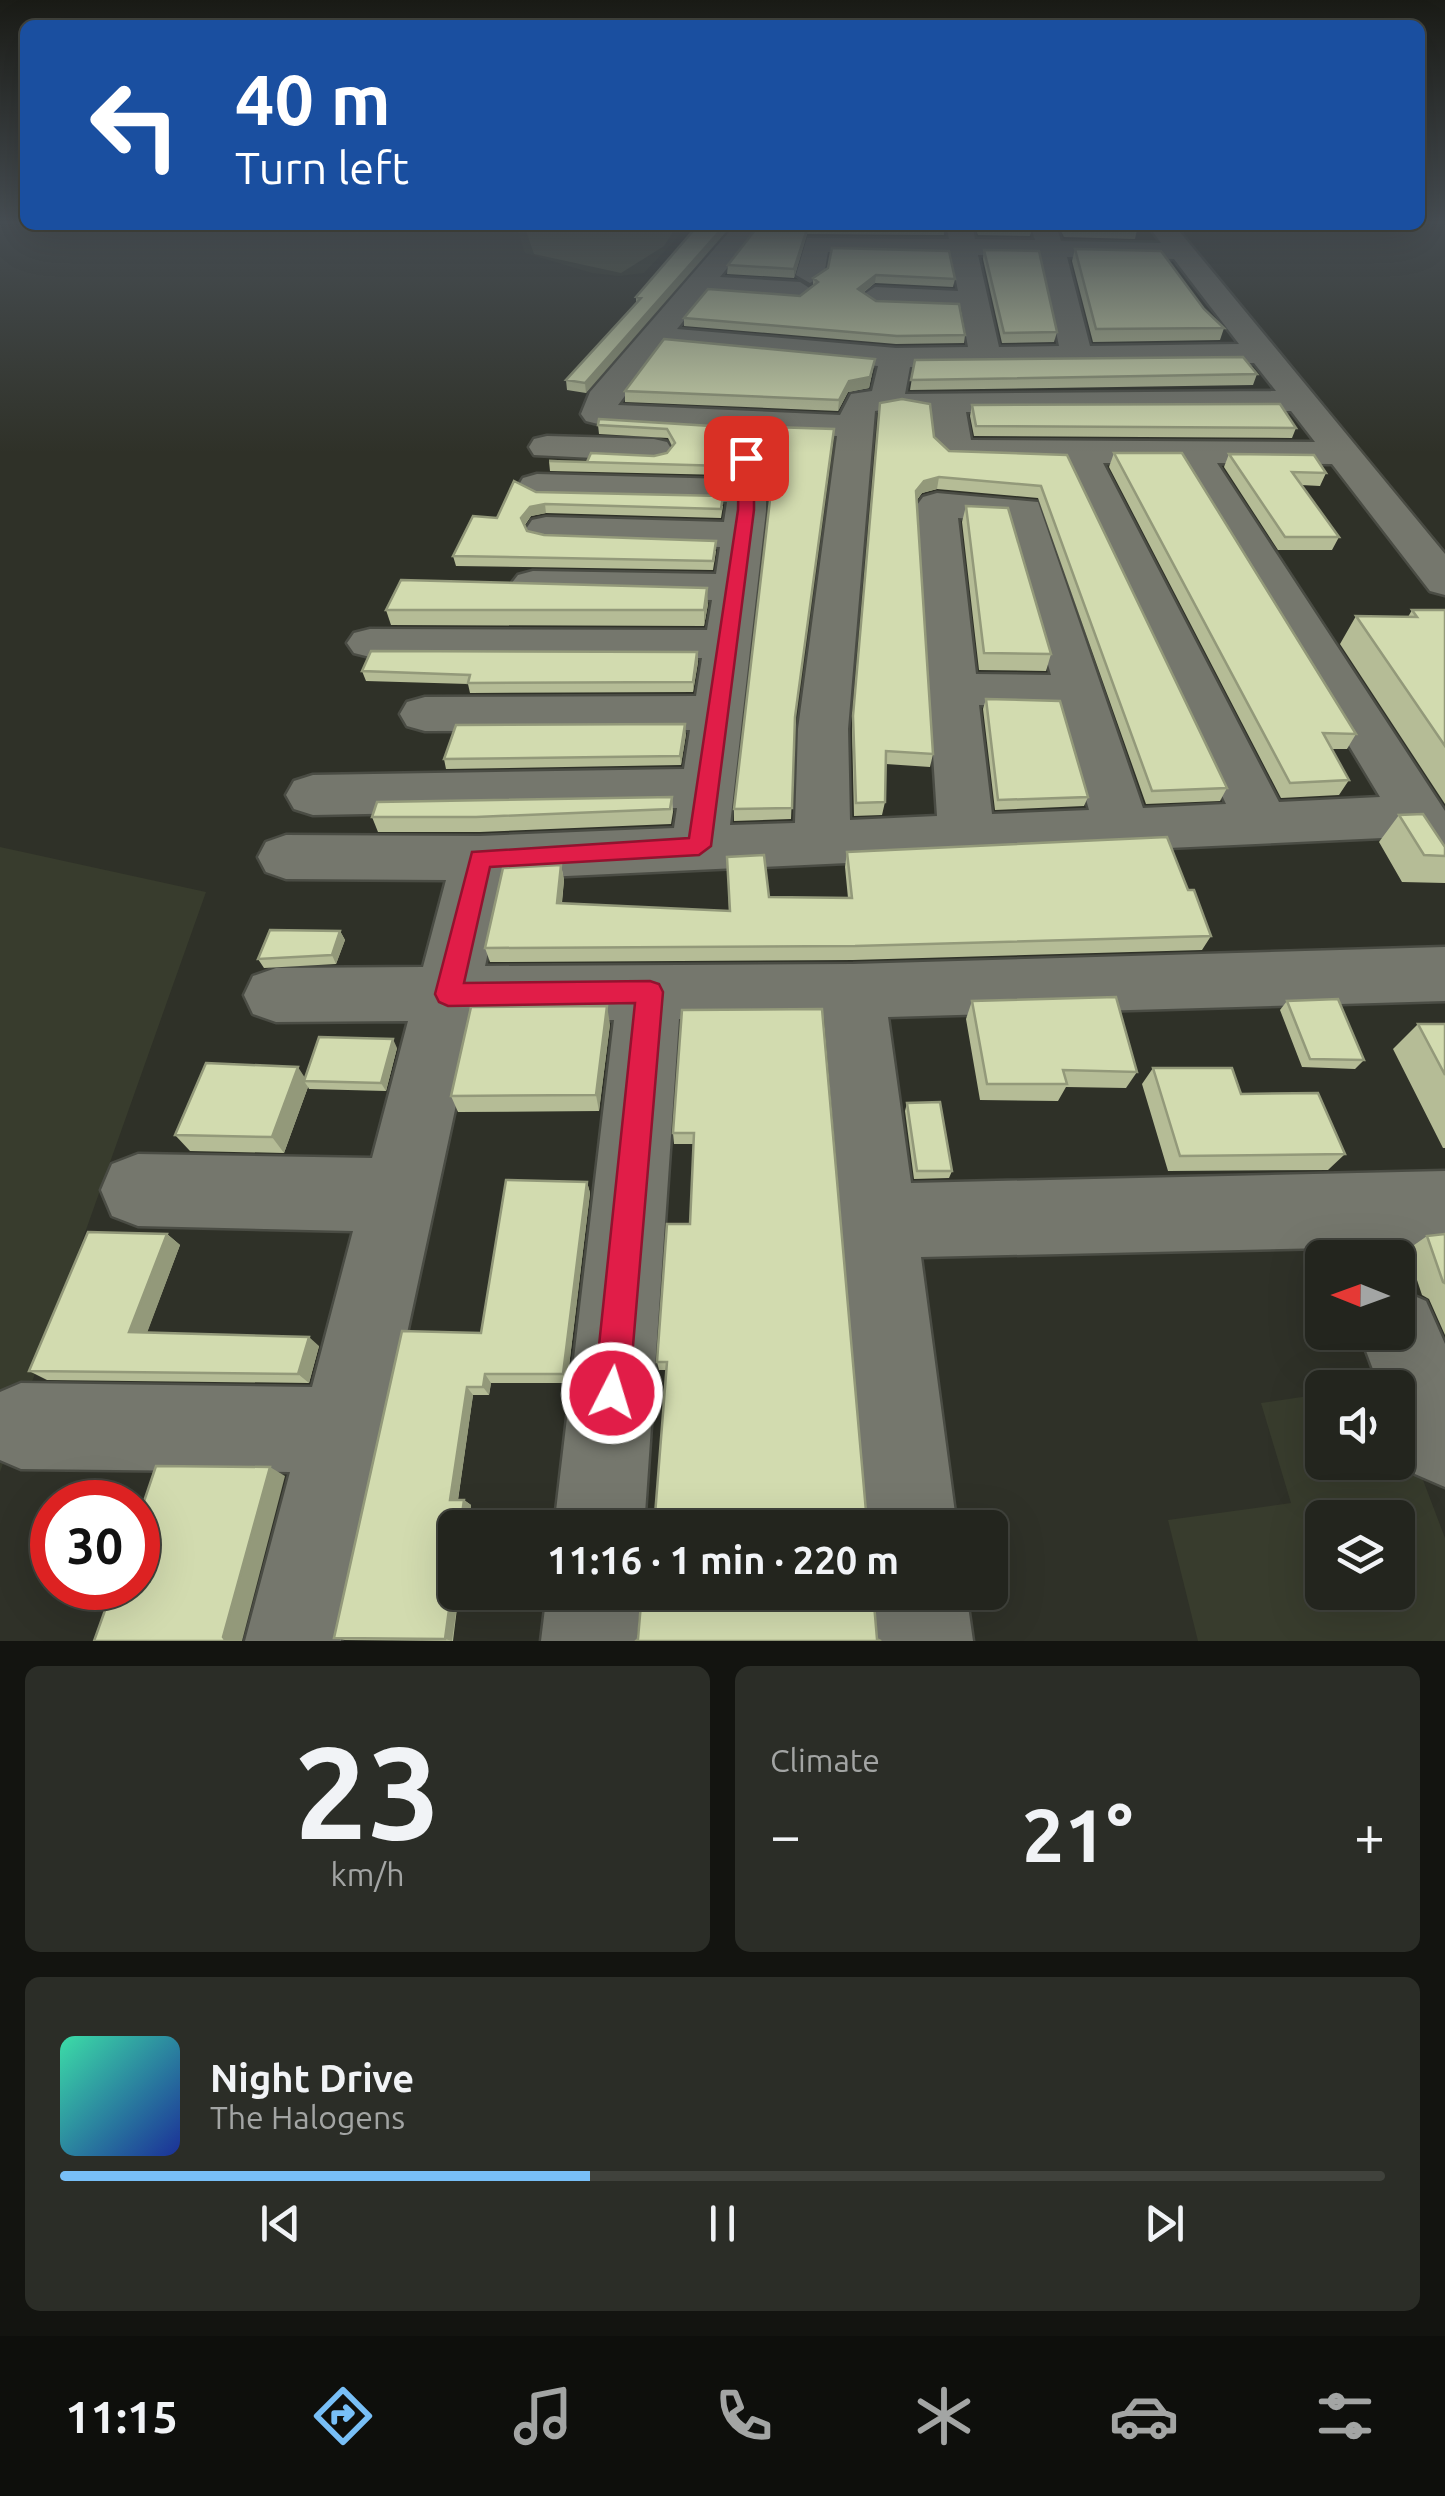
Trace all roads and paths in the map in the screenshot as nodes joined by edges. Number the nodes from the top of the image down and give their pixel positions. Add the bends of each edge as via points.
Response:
1 (683, 300) edge
2 (809, 300) edge
3 (915, 300) edge
4 (973, 300) edge
5 (1066, 300) edge
6 (1220, 300) edge
7 (848, 327) edge
8 (655, 336) junction
9 (777, 348) junction
10 (911, 349) junction
11 (1262, 353) junction
12 (1076, 355) junction
13 (985, 356) junction
14 (1300, 401) junction
15 (946, 403) junction
16 (872, 413) junction
17 (547, 448) dead end
18 (1080, 454) junction
19 (1342, 454) junction
20 (747, 455) junction
21 (1192, 456) junction
22 (537, 486) dead end
23 (546, 529) dead end
24 (743, 535) junction
25 (1445, 582) edge
26 (498, 584) edge
27 (735, 587) junction
28 (370, 643) dead end
29 (727, 644) junction
30 (950, 689) junction
31 (1077, 691) junction
32 (718, 713) junction
33 (425, 714) dead end
34 (707, 788) junction
35 (314, 795) dead end
36 (1262, 825) junction
37 (1124, 830) junction
38 (966, 834) junction
39 (1432, 837) edge
40 (823, 840) junction
41 (699, 846) junction
42 (286, 857) dead end
43 (480, 858) junction
44 (1445, 974) edge
45 (853, 991) junction
46 (650, 992) junction
47 (448, 994) junction
48 (276, 996) dead end
49 (138, 1190) dead end
50 (400, 1195) junction
51 (1445, 1208) edge
52 (878, 1221) junction
53 (1358, 1234) edge
54 (1407, 1350) edge
55 (21, 1426) dead end
56 (344, 1430) junction
57 (1445, 1444) edge
58 (602, 1510) edge
59 (910, 1510) edge
60 (592, 1610) edge
61 (921, 1610) edge
62 (293, 1641) edge
63 (589, 1641) edge
64 (924, 1641) edge

1 - 8 street
2 - 9 street
3 - 10 street
4 - 13 street
5 - 12 street
6 - 11 street
7 - 10 street
8 - 9 street
8 - 20 street via 602,400 598,414
9 - 10 street
10 - 13 street
10 - 16 street
11 - 12 street via 1134,341
11 - 14 street
12 - 13 street
14 - 15 street
14 - 19 street
15 - 16 street
15 - 18 street via 957,450
16 - 20 street
16 - 40 street via 823,729
17 - 20 street
18 - 21 street
18 - 36 street
19 - 21 street
19 - 25 street
20 - 22 street
20 - 24 street
21 - 39 street
23 - 24 street
24 - 27 street
26 - 27 street
27 - 29 street
28 - 29 street
29 - 32 street
30 - 31 street
30 - 31 street via 937,505 1024,510
30 - 38 street
31 - 37 street
32 - 33 street
32 - 34 street
34 - 35 street
34 - 41 street
36 - 37 street
36 - 39 street
37 - 38 street
38 - 40 street
40 - 41 street
41 - 43 street
42 - 43 street
43 - 47 street
44 - 45 street
45 - 46 street
45 - 52 street
46 - 47 street
46 - 58 street
47 - 48 street
47 - 50 street
49 - 50 street
50 - 56 street
51 - 53 street
52 - 53 street
52 - 59 street
54 - 57 street
55 - 56 street
56 - 62 street
60 - 63 street
61 - 64 street

